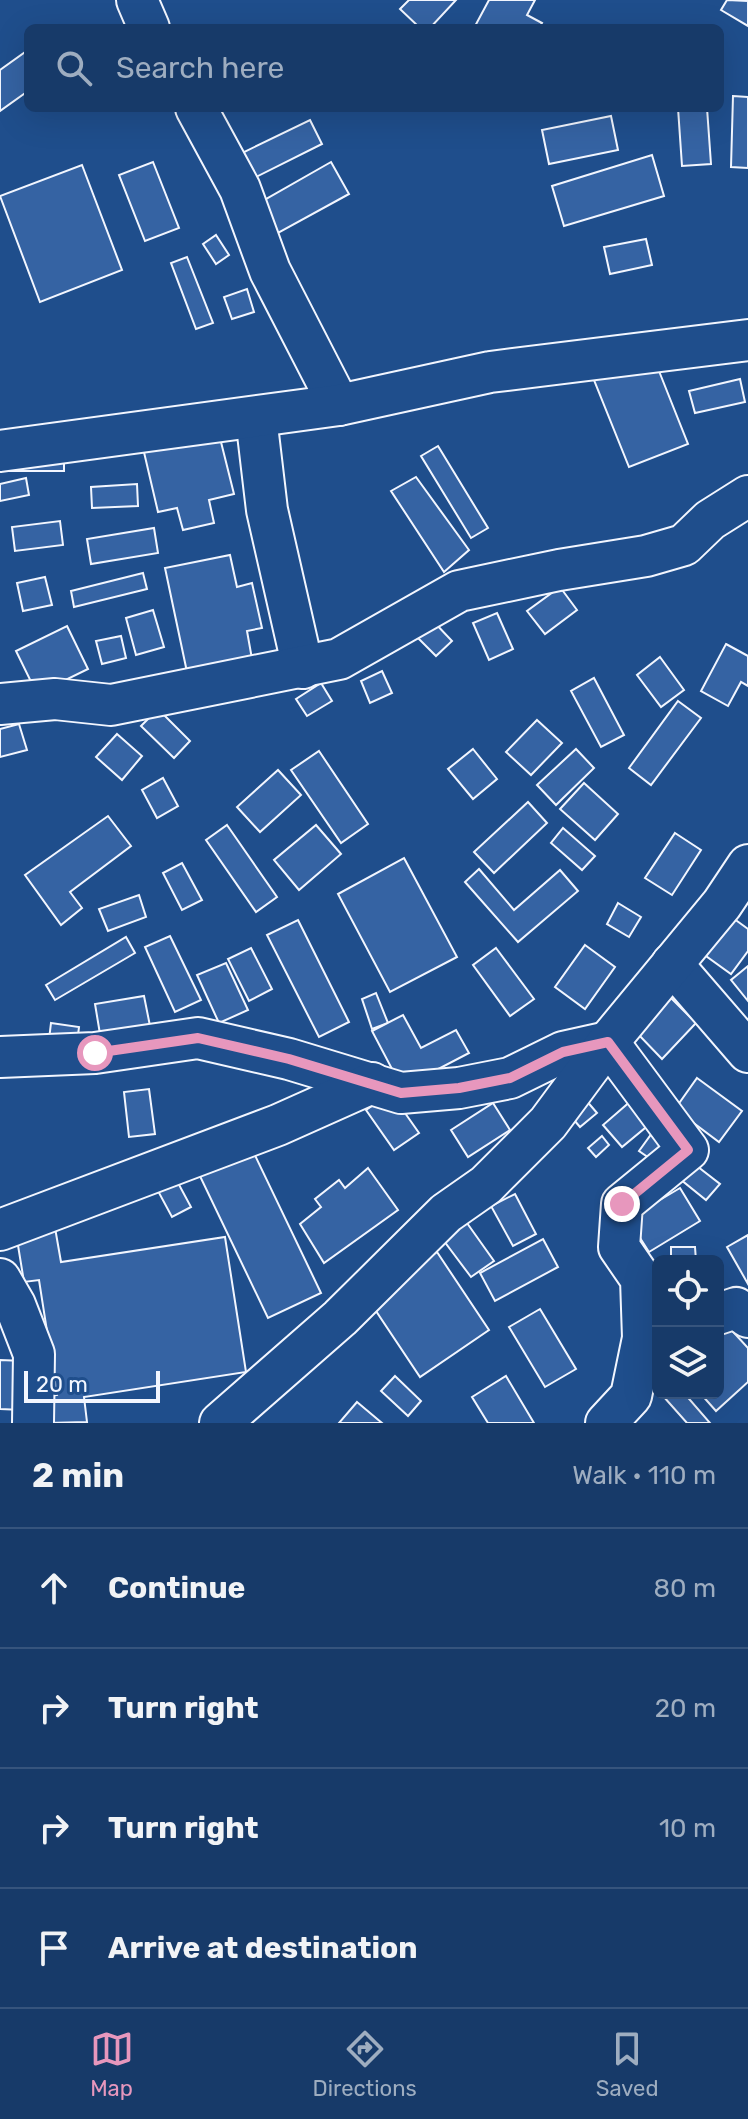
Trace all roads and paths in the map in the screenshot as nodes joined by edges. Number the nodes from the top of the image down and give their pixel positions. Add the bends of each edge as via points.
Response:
1 (137, 0) edge
2 (147, 24) edge
3 (198, 112) edge
4 (748, 340) edge
5 (339, 405) junction
6 (256, 417) junction
7 (0, 451) edge
8 (748, 496) edge
9 (303, 668) junction
10 (0, 704) edge
11 (748, 865) edge
12 (672, 964) junction
13 (608, 1042) junction
14 (748, 1052) edge
15 (0, 1057) edge
16 (372, 1083) junction
17 (0, 1230) edge
18 (0, 1279) edge
19 (724, 1312) edge
20 (748, 1317) edge
21 (648, 1358) edge
22 (225, 1421) edge
23 (33, 1423) edge
24 (606, 1423) edge

1 - 2 street
3 - 5 street via 240,189 270,271
4 - 5 street via 490,372
5 - 6 street
6 - 7 street
6 - 9 street via 267,510
8 - 9 street via 710,520 684,545 459,591 339,659
9 - 10 street via 111,705 55,699
11 - 12 street
12 - 13 street
12 - 14 street
13 - 16 street via 563,1052 510,1078 459,1088 401,1093
13 - 21 street via 688,1150 622,1204 619,1247 641,1279
13 - 22 street via 548,1123 486,1185 446,1213
15 - 16 street via 95,1053 198,1038
16 - 17 street via 278,1125
18 - 23 street via 34,1354
19 - 20 street via 736,1308
21 - 24 street via 631,1396

